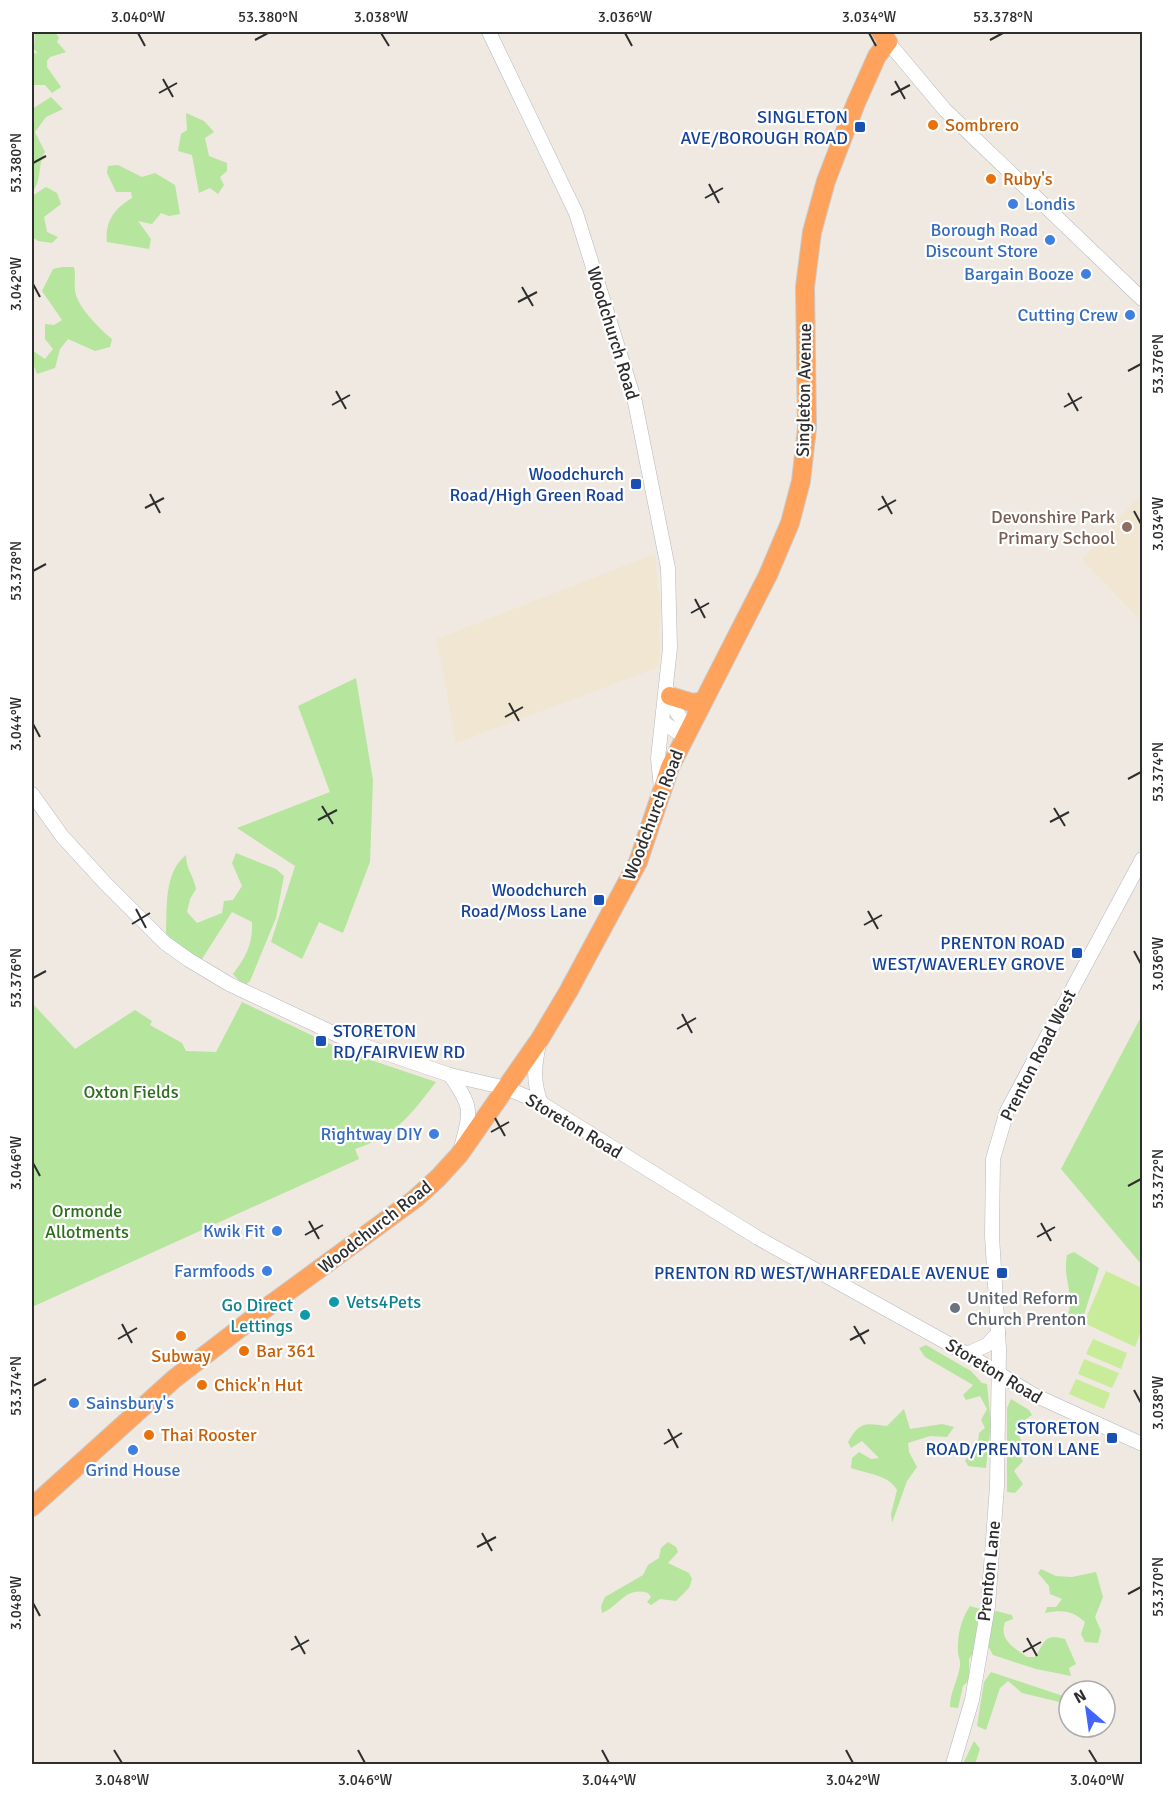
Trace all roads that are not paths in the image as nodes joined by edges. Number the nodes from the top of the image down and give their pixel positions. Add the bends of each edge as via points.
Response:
1 (489, 32) edge
2 (884, 37) edge
3 (1143, 299) edge
4 (669, 693) junction
5 (703, 701) junction
6 (663, 722) junction
7 (686, 733) junction
8 (661, 789) junction
9 (32, 794) edge
10 (1143, 859) edge
11 (540, 1039) junction
12 (450, 1075) junction
13 (506, 1088) junction
14 (541, 1103) junction
15 (459, 1155) junction
16 (998, 1333) junction
17 (967, 1354) junction
18 (999, 1374) junction
19 (1143, 1444) edge
20 (32, 1506) edge
21 (954, 1764) edge

1 - 4 street, Woodchurch Road via 576,213 627,371 668,568
2 - 3 street via 945,110
2 - 5 highway, Singleton Avenue via 826,181 812,232 805,287 807,428 801,481 790,523 768,575
4 - 5 highway via 693,703
4 - 6 street, Woodchurch Road
4 - 7 street, Woodchurch Road
5 - 7 highway, Singleton Avenue
6 - 7 street, Woodchurch Road
6 - 8 street via 658,762
7 - 8 highway, Woodchurch Road
8 - 11 highway, Woodchurch Road via 629,880
9 - 12 street, Storeton Road via 62,836 105,883 165,943 189,960 319,1028
10 - 16 street, Prenton Road West via 1007,1111 998,1137 991,1190
11 - 13 highway, Woodchurch Road
11 - 14 street via 533,1068
12 - 13 street, Storeton Road
12 - 15 street via 467,1099 470,1114
13 - 14 street, Storeton Road
13 - 15 highway, Woodchurch Road
14 - 17 street, Storeton Road via 758,1238
15 - 20 highway, Woodchurch Road via 415,1199 174,1379
16 - 17 street via 987,1345
16 - 18 street, Prenton Road West
17 - 18 street, Storeton Road
18 - 19 street, Storeton Road via 1050,1403
18 - 21 street, Prenton Lane via 997,1486 988,1606 972,1700

